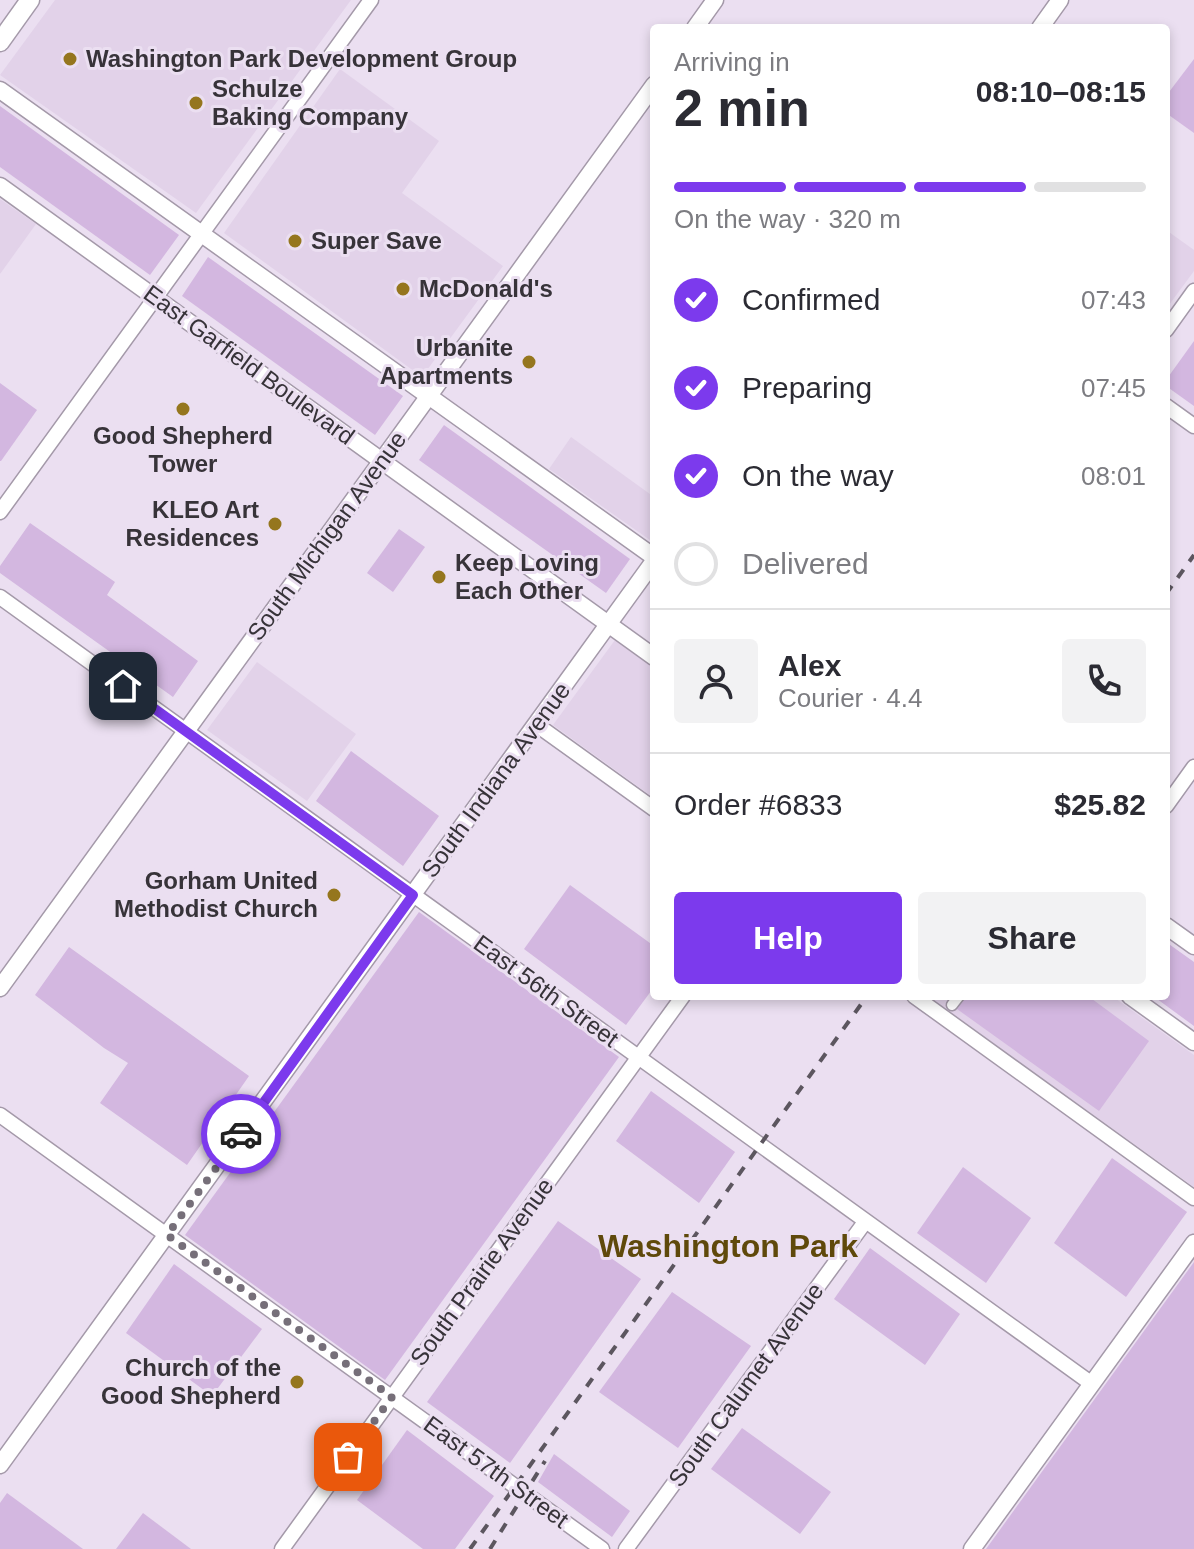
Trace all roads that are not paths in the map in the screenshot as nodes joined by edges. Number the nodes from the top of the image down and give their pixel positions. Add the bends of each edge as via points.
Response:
1 (30, 0) edge
2 (371, 0) edge
3 (715, 0) edge
4 (1060, 0) edge
5 (698, 24) edge
6 (1043, 24) edge
7 (0, 42) edge
8 (0, 90) edge
9 (650, 91) edge
10 (0, 186) edge
11 (202, 234) junction
12 (1194, 291) edge
13 (156, 298) junction
14 (1170, 324) edge
15 (429, 397) junction
16 (1170, 409) edge
17 (1194, 426) edge
18 (382, 461) junction
19 (0, 512) edge
20 (650, 556) edge
21 (650, 565) edge
22 (0, 597) edge
23 (609, 625) junction
24 (650, 654) edge
25 (537, 725) junction
26 (185, 730) junction
27 (1194, 767) edge
28 (1170, 800) edge
29 (650, 806) edge
30 (413, 895) junction
31 (1170, 929) edge
32 (1194, 946) edge
33 (0, 988) edge
34 (680, 1000) edge
35 (920, 1000) edge
36 (1136, 1000) edge
37 (1194, 1042) edge
38 (638, 1058) junction
39 (0, 1115) edge
40 (1194, 1198) edge
41 (865, 1222) junction
42 (167, 1235) junction
43 (1194, 1243) edge
44 (1092, 1384) junction
45 (392, 1397) junction
46 (0, 1465) edge
47 (282, 1549) edge
48 (602, 1549) edge
49 (626, 1549) edge
50 (972, 1549) edge

1 - 7 main road
2 - 11 street
3 - 5 street
4 - 6 street
8 - 11 street
9 - 15 street, South Michigan Avenue
10 - 13 street, East Garfield Boulevard
11 - 13 street
11 - 15 street
12 - 14 street
13 - 18 street, East Garfield Boulevard
13 - 19 street
15 - 18 street, South Michigan Avenue
15 - 20 street
16 - 17 street
18 - 23 street, East Garfield Boulevard
18 - 26 street, South Michigan Avenue
21 - 23 street, South Indiana Avenue
22 - 26 street, East 56th Street
23 - 24 street, East Garfield Boulevard
23 - 25 street, South Indiana Avenue
25 - 29 street
25 - 30 street, South Indiana Avenue
26 - 30 street, East 56th Street
26 - 33 street, South Michigan Avenue
27 - 28 street
30 - 38 street, East 56th Street
30 - 42 street, South Indiana Avenue
31 - 32 street
34 - 38 street, South Prairie Avenue
35 - 40 street
36 - 37 street
38 - 41 street, East 56th Street
38 - 45 street, South Prairie Avenue
39 - 42 street, East 57th Street
41 - 44 street, East 56th Street
41 - 49 street, South Calumet Avenue
42 - 45 street, East 57th Street
42 - 46 street, South Indiana Avenue
43 - 44 street
44 - 50 street
45 - 47 street, South Prairie Avenue
45 - 48 street, East 57th Street

